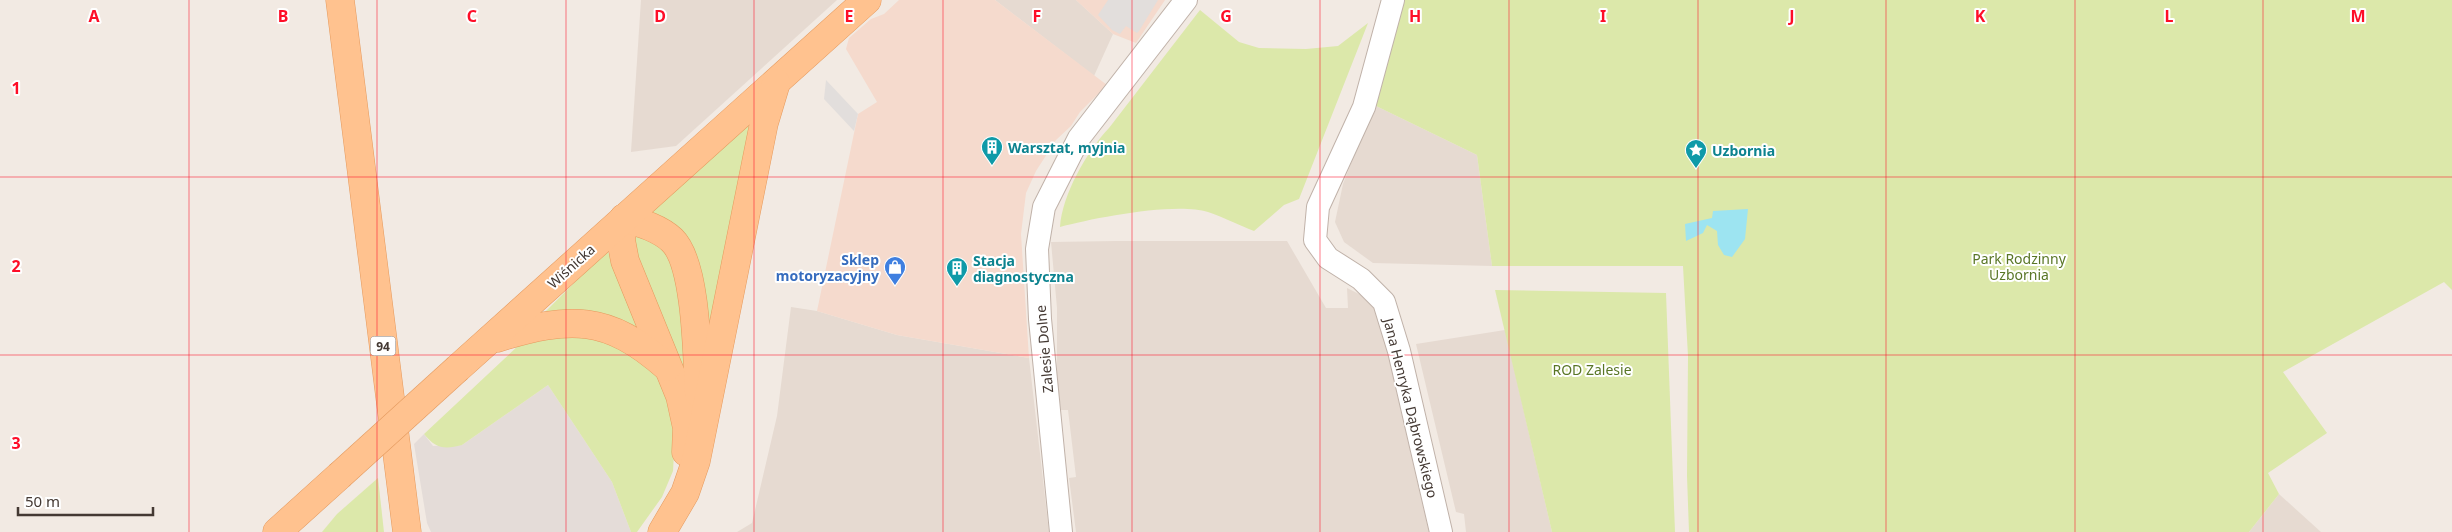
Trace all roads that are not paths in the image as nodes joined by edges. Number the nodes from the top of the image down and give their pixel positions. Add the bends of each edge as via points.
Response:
1 (340, 0) edge
2 (867, 0) edge
3 (1186, 0) edge
4 (1393, 0) edge
5 (777, 82) junction
6 (624, 218) junction
7 (488, 341) junction
8 (669, 369) junction
9 (701, 427) junction
10 (399, 472) junction
11 (339, 476) junction
12 (277, 532) edge
13 (308, 532) edge
14 (407, 532) edge
15 (422, 532) edge
16 (650, 532) edge
17 (662, 532) edge
18 (1062, 532) edge
19 (1441, 532) edge

1 - 10 main road, 94
2 - 5 main road, Wiśnicka via 810,57
3 - 18 street, Zalesie Dolne via 1079,138 1044,207 1037,249 1040,320
4 - 19 street, Jana Henryka Dąbrowskiego via 1364,107 1318,207 1315,240 1328,258 1361,279 1384,302 1399,351
5 - 6 main road, Wiśnicka
5 - 9 main road via 764,123
6 - 7 main road, Wiśnicka
6 - 8 main road via 621,240 625,261
6 - 9 main road via 657,230 674,241 685,265 690,279
7 - 8 main road via 536,326 594,325 624,335
7 - 11 main road, Wiśnicka, bridge
8 - 16 main road via 680,396 687,428 685,462 676,488
9 - 17 main road via 696,461 685,493
10 - 14 main road, 94
10 - 15 main road
11 - 12 main road, Wiśnicka
11 - 13 main road

